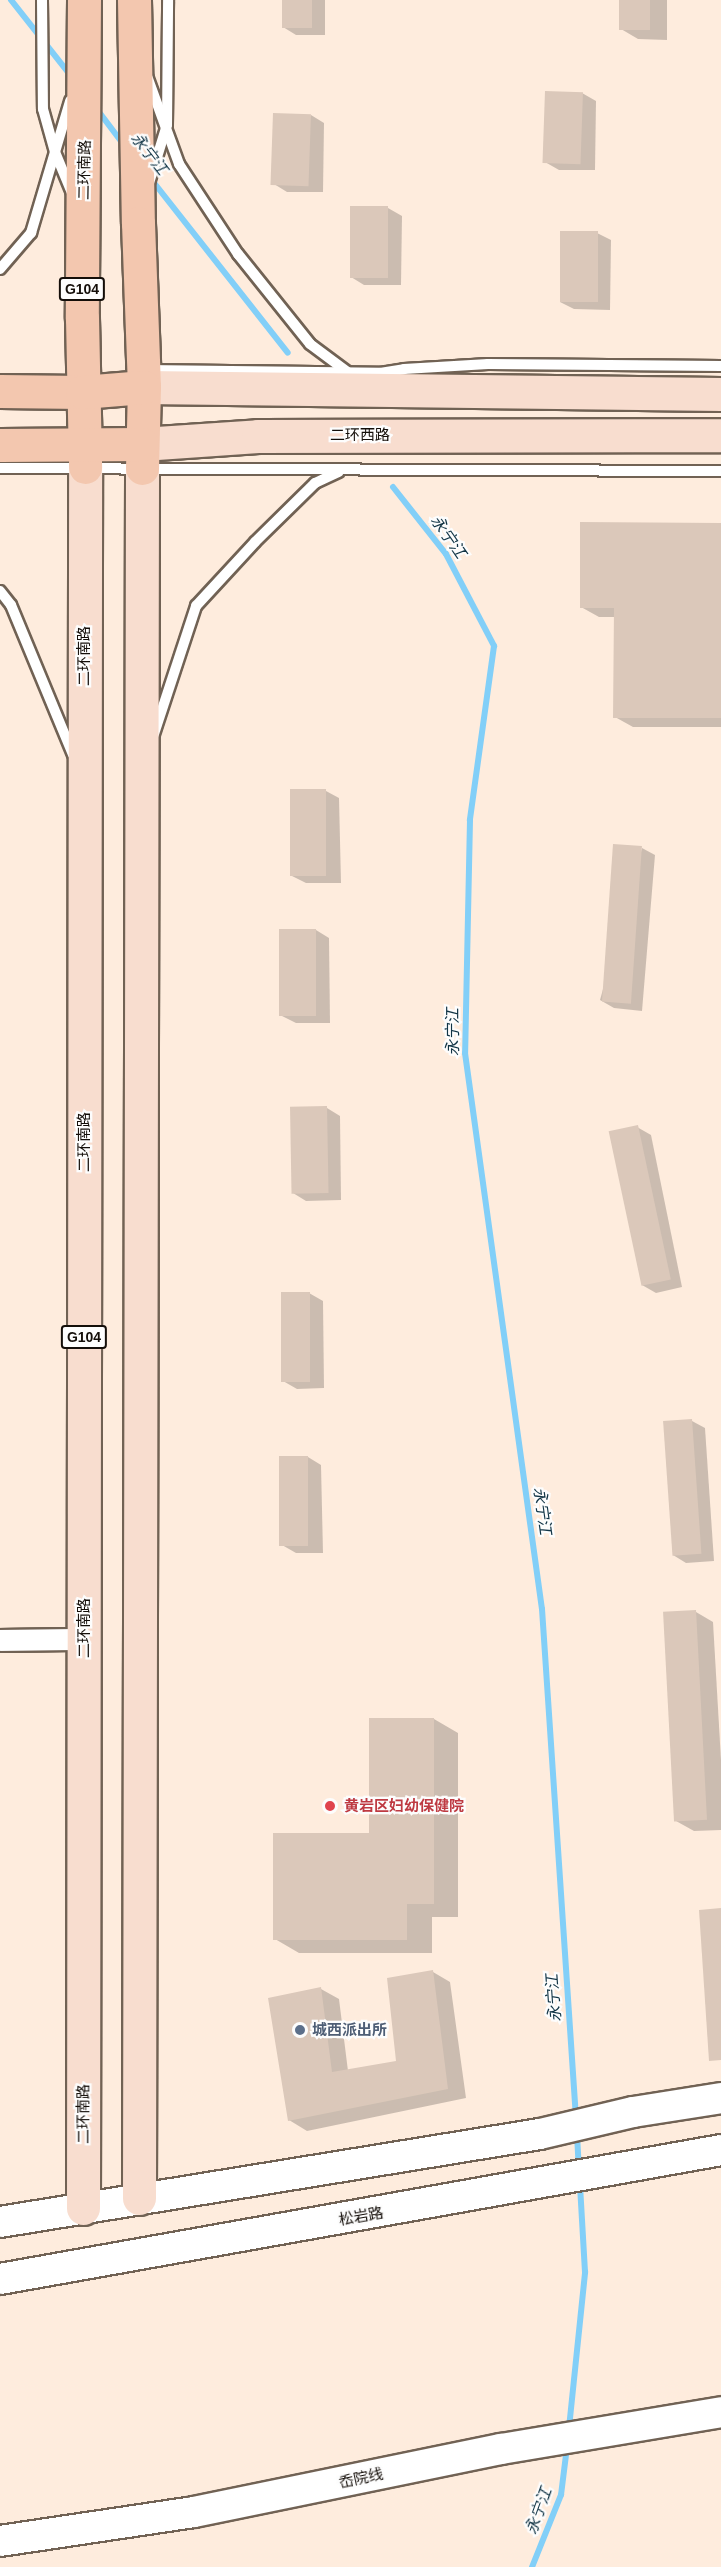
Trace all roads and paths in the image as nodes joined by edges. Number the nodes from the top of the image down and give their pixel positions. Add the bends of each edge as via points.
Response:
1 (42, 0) edge
2 (84, 0) edge
3 (134, 0) edge
4 (168, 0) edge
5 (135, 46) junction
6 (81, 81) junction
7 (167, 125) junction
8 (55, 152) junction
9 (143, 180) junction
10 (83, 220) junction
11 (0, 269) edge
12 (721, 366) edge
13 (350, 373) junction
14 (144, 379) junction
15 (0, 391) edge
16 (82, 392) junction
17 (721, 394) edge
18 (721, 435) edge
19 (0, 445) edge
20 (142, 456) junction
21 (85, 457) junction
22 (0, 468) edge
23 (344, 470) junction
24 (721, 471) edge
25 (0, 591) edge
26 (141, 775) junction
27 (84, 781) junction
28 (84, 1639) junction
29 (0, 1640) edge
30 (721, 2098) edge
31 (721, 2150) edge
32 (139, 2198) junction
33 (83, 2208) junction
34 (0, 2222) edge
35 (0, 2279) edge
36 (721, 2412) edge
37 (0, 2541) edge

1 - 8 lane via 43,109
2 - 6 highway, 二环南路
3 - 5 highway
4 - 7 lane
5 - 7 lane
5 - 9 highway
6 - 8 lane
6 - 10 highway, 二环南路 / G104
7 - 9 lane
7 - 13 lane via 179,164 238,254 310,344
8 - 10 lane
8 - 11 lane via 31,232
9 - 14 highway
10 - 16 highway, 二环南路 / G104
12 - 13 lane via 488,364
13 - 14 lane
14 - 16 highway
14 - 17 main road
14 - 20 highway
15 - 16 highway
16 - 21 highway, 二环南路 / G104
18 - 20 main road, 二环西路 via 258,436
19 - 21 highway, 二环西路
20 - 21 highway, 二环西路
20 - 23 lane
20 - 26 main road
21 - 22 lane
21 - 27 main road, 二环南路 / G104
23 - 24 lane
23 - 26 lane via 315,483 196,606
25 - 27 lane via 11,605
26 - 32 main road
27 - 28 main road, 二环南路 / G104
28 - 29 street
28 - 33 main road, 二环南路 / G104
30 - 32 main road via 633,2112 540,2134
31 - 35 main road, 松岩路
32 - 33 main road
33 - 34 main road
36 - 37 main road, 岙院线 via 194,2512

